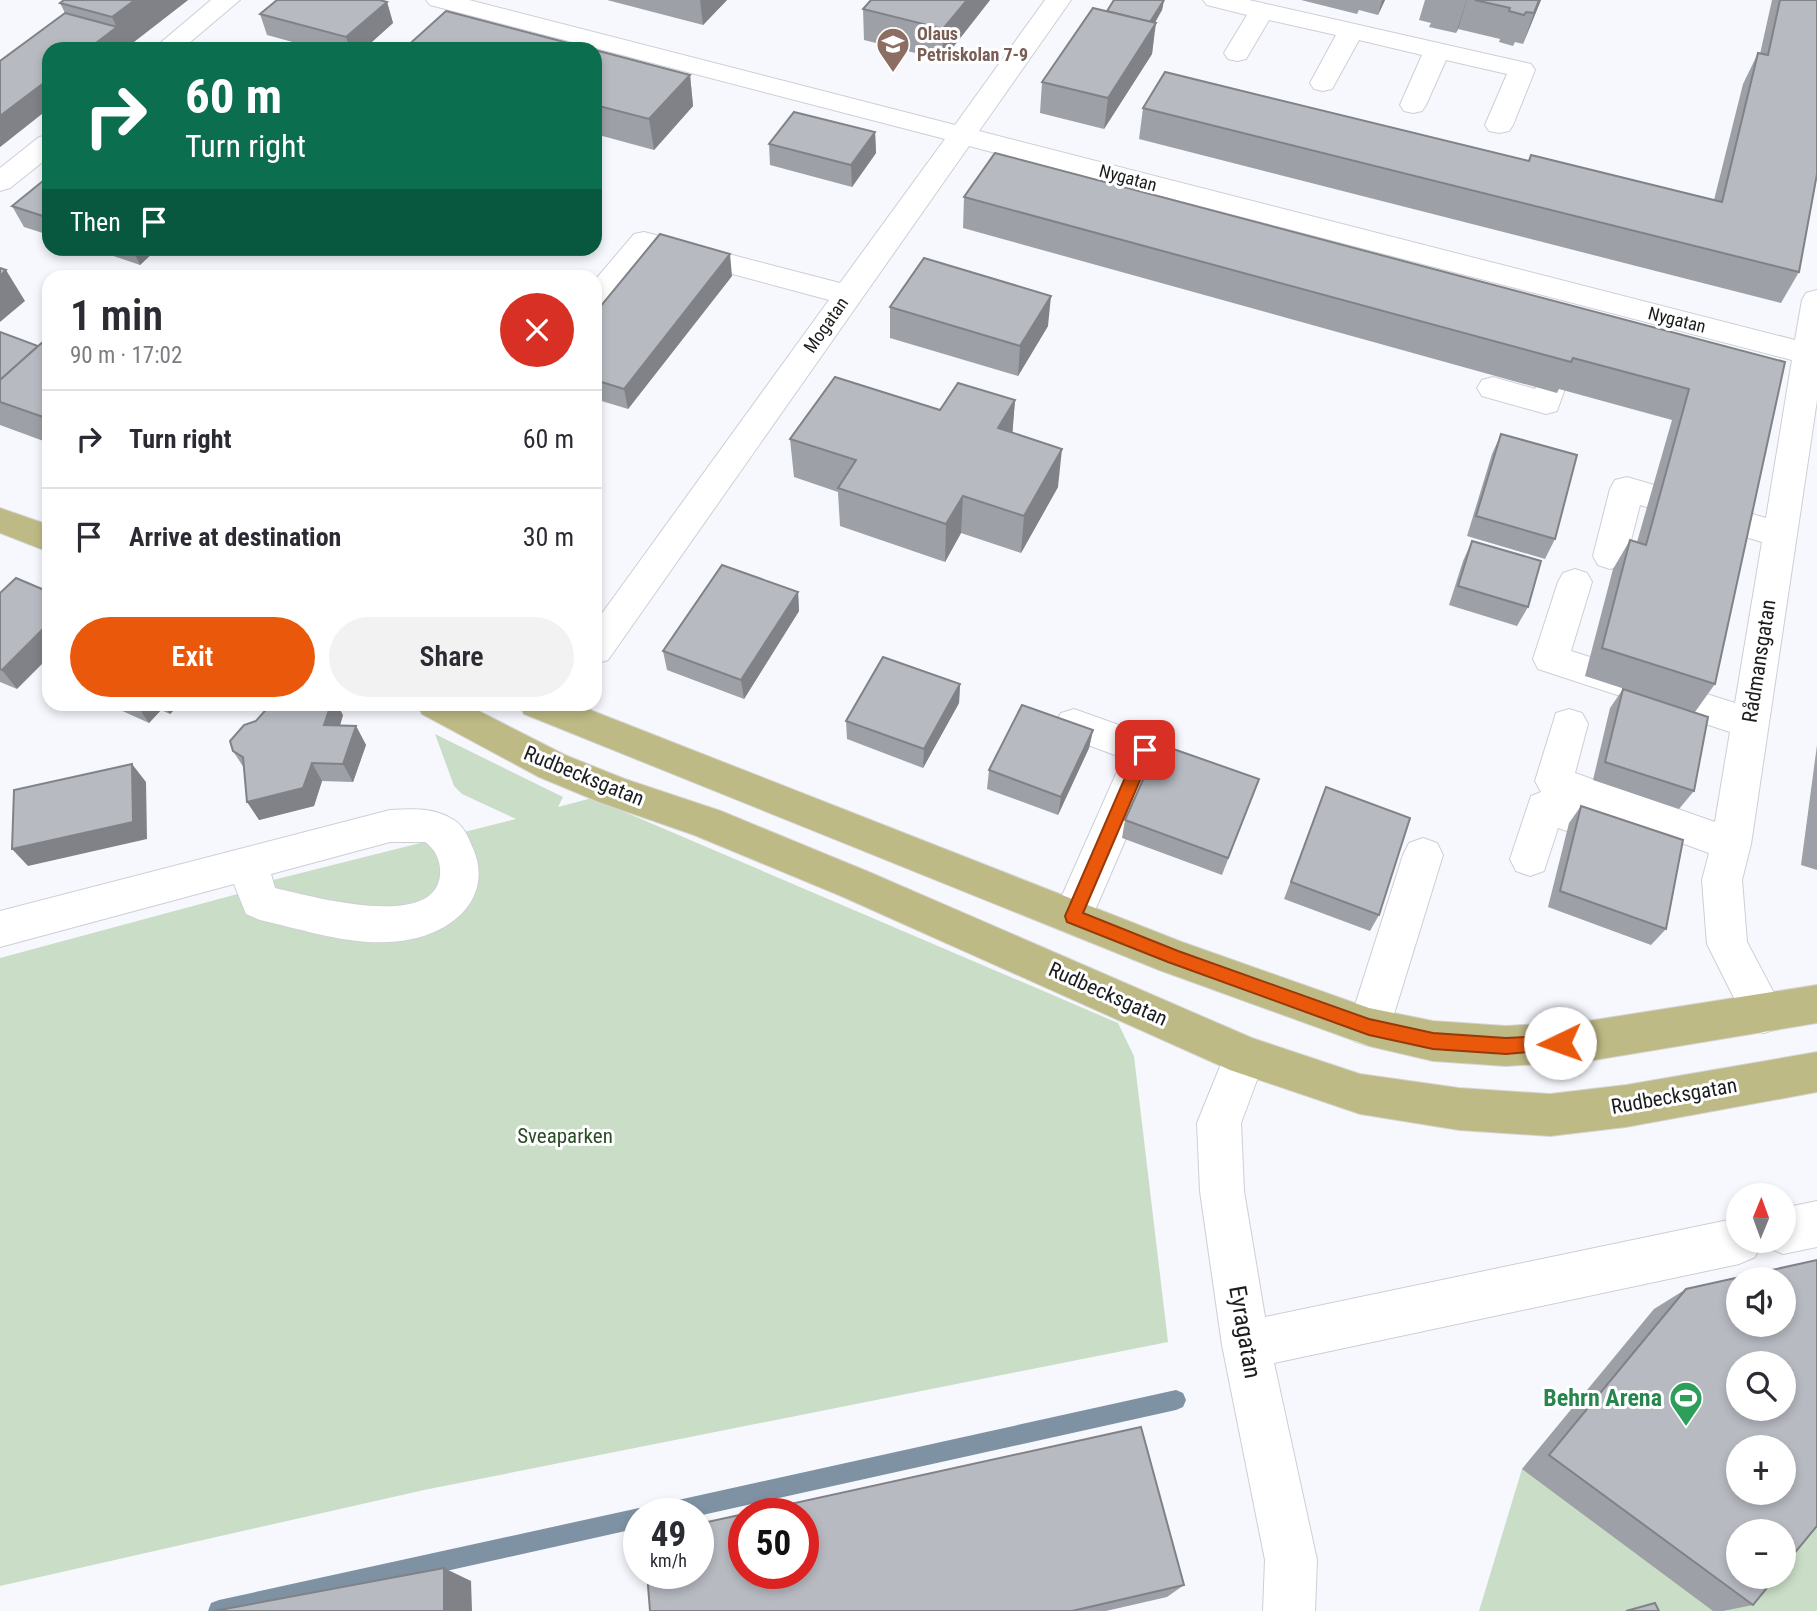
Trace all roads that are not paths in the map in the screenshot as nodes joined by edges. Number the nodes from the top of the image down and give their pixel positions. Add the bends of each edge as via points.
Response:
1 (227, 0) edge
2 (439, 0) edge
3 (1058, 0) edge
4 (1216, 0) edge
5 (1262, 10) junction
6 (1352, 31) junction
7 (175, 42) edge
8 (602, 42) edge
9 (602, 42) edge
10 (1437, 51) junction
11 (1237, 53) dead end
12 (1323, 83) dead end
13 (1413, 105) dead end
14 (1499, 125) dead end
15 (962, 135) junction
16 (42, 149) edge
17 (0, 182) edge
18 (602, 292) edge
19 (848, 295) junction
20 (1581, 295) junction
21 (1817, 300) edge
22 (1812, 355) edge
23 (1493, 388) dead end
24 (0, 520) edge
25 (1779, 534) junction
26 (42, 536) edge
27 (1610, 556) dead end
28 (1574, 582) dead end
29 (602, 640) edge
30 (447, 711) edge
31 (564, 711) edge
32 (1749, 723) junction
33 (1074, 724) edge
34 (1569, 724) dead end
35 (1145, 750) junction
36 (1183, 763) edge
37 (1423, 855) dead end
38 (1728, 857) junction
39 (1530, 859) dead end
40 (248, 864) junction
41 (1073, 916) junction
42 (0, 929) edge
43 (1817, 1004) edge
44 (1764, 1014) junction
45 (1369, 1027) junction
46 (1245, 1056) junction
47 (1817, 1072) edge
48 (1817, 1224) edge
49 (1796, 1228) edge
50 (1726, 1244) edge
51 (1246, 1345) junction
52 (1289, 1611) edge

1 - 7 street
2 - 8 street, Nygatan
3 - 15 street, Mogatan
4 - 5 street
5 - 6 street
5 - 11 street
6 - 10 street
6 - 12 street
9 - 15 street, Nygatan
10 - 13 street
10 - 14 street via 1522,70
15 - 19 street, Mogatan
15 - 20 street, Nygatan
16 - 17 street
18 - 19 street via 644,241
19 - 29 street, Mogatan
20 - 22 street, Nygatan
20 - 23 street via 1546,403
21 - 22 street, Rådmansgatan
22 - 25 street, Rådmansgatan
24 - 26 main road
25 - 27 street via 1627,489
25 - 32 street, Rådmansgatan
28 - 32 street via 1551,659
30 - 46 main road, Rudbecksgatan via 552,766 855,884
31 - 41 main road
32 - 38 street, Rådmansgatan
33 - 35 street
34 - 38 street via 1553,782
35 - 36 street
35 - 41 street
37 - 45 street
38 - 39 street via 1545,807
38 - 44 street, Rådmansgatan via 1722,880 1727,944
40 - 40 street via 260,902 390,924 415,920 452,898 460,883 461,866 453,846 438,830 420,826 390,826
40 - 42 street
41 - 45 main road
43 - 44 main road
44 - 45 main road via 1588,1041 1506,1046 1433,1041
46 - 47 main road, Rudbecksgatan via 1360,1094 1460,1109 1550,1115
46 - 51 street, Eyragatan via 1219,1123 1222,1191
48 - 49 street
50 - 51 street
51 - 52 street, Eyragatan via 1291,1560

